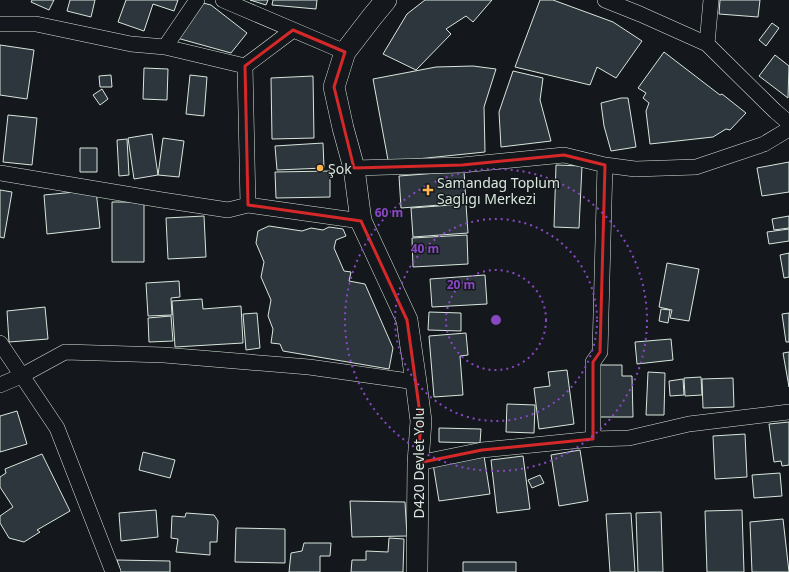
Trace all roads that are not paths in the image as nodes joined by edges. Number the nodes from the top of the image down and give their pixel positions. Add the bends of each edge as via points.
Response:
1 (197, 0) edge
2 (223, 0) edge
3 (386, 0) edge
4 (605, 0) edge
5 (711, 0) edge
6 (0, 24) edge
7 (293, 30) junction
8 (707, 44) junction
9 (165, 47) junction
10 (346, 52) junction
11 (245, 66) junction
12 (789, 123) edge
13 (789, 129) edge
14 (605, 165) junction
15 (354, 168) junction
16 (0, 173) edge
17 (248, 205) junction
18 (361, 221) junction
19 (0, 343) edge
20 (22, 376) junction
21 (416, 382) junction
22 (0, 385) edge
23 (789, 412) edge
24 (593, 439) junction
25 (418, 463) junction
26 (113, 572) edge
27 (418, 572) edge

1 - 9 street
2 - 7 street
3 - 10 street, D420 Devlet Yolu
4 - 8 street
5 - 8 street
6 - 9 street via 36,24 131,44
7 - 10 street
7 - 11 street
8 - 12 street
9 - 11 street
10 - 15 street, D420 Devlet Yolu via 334,87
11 - 17 street
13 - 14 street via 764,144 696,167 635,169
14 - 15 street via 564,155 462,165
14 - 24 street via 600,352 592,362
15 - 18 street, D420 Devlet Yolu
16 - 17 street via 228,210
17 - 18 street
18 - 21 street, D420 Devlet Yolu via 408,320
19 - 20 street
20 - 21 street via 66,352 164,355 309,367
20 - 22 street
20 - 26 street via 57,428
21 - 25 street, D420 Devlet Yolu via 421,421
23 - 24 street via 688,424 629,438
24 - 25 street via 482,450
25 - 27 street, D420 Devlet Yolu

